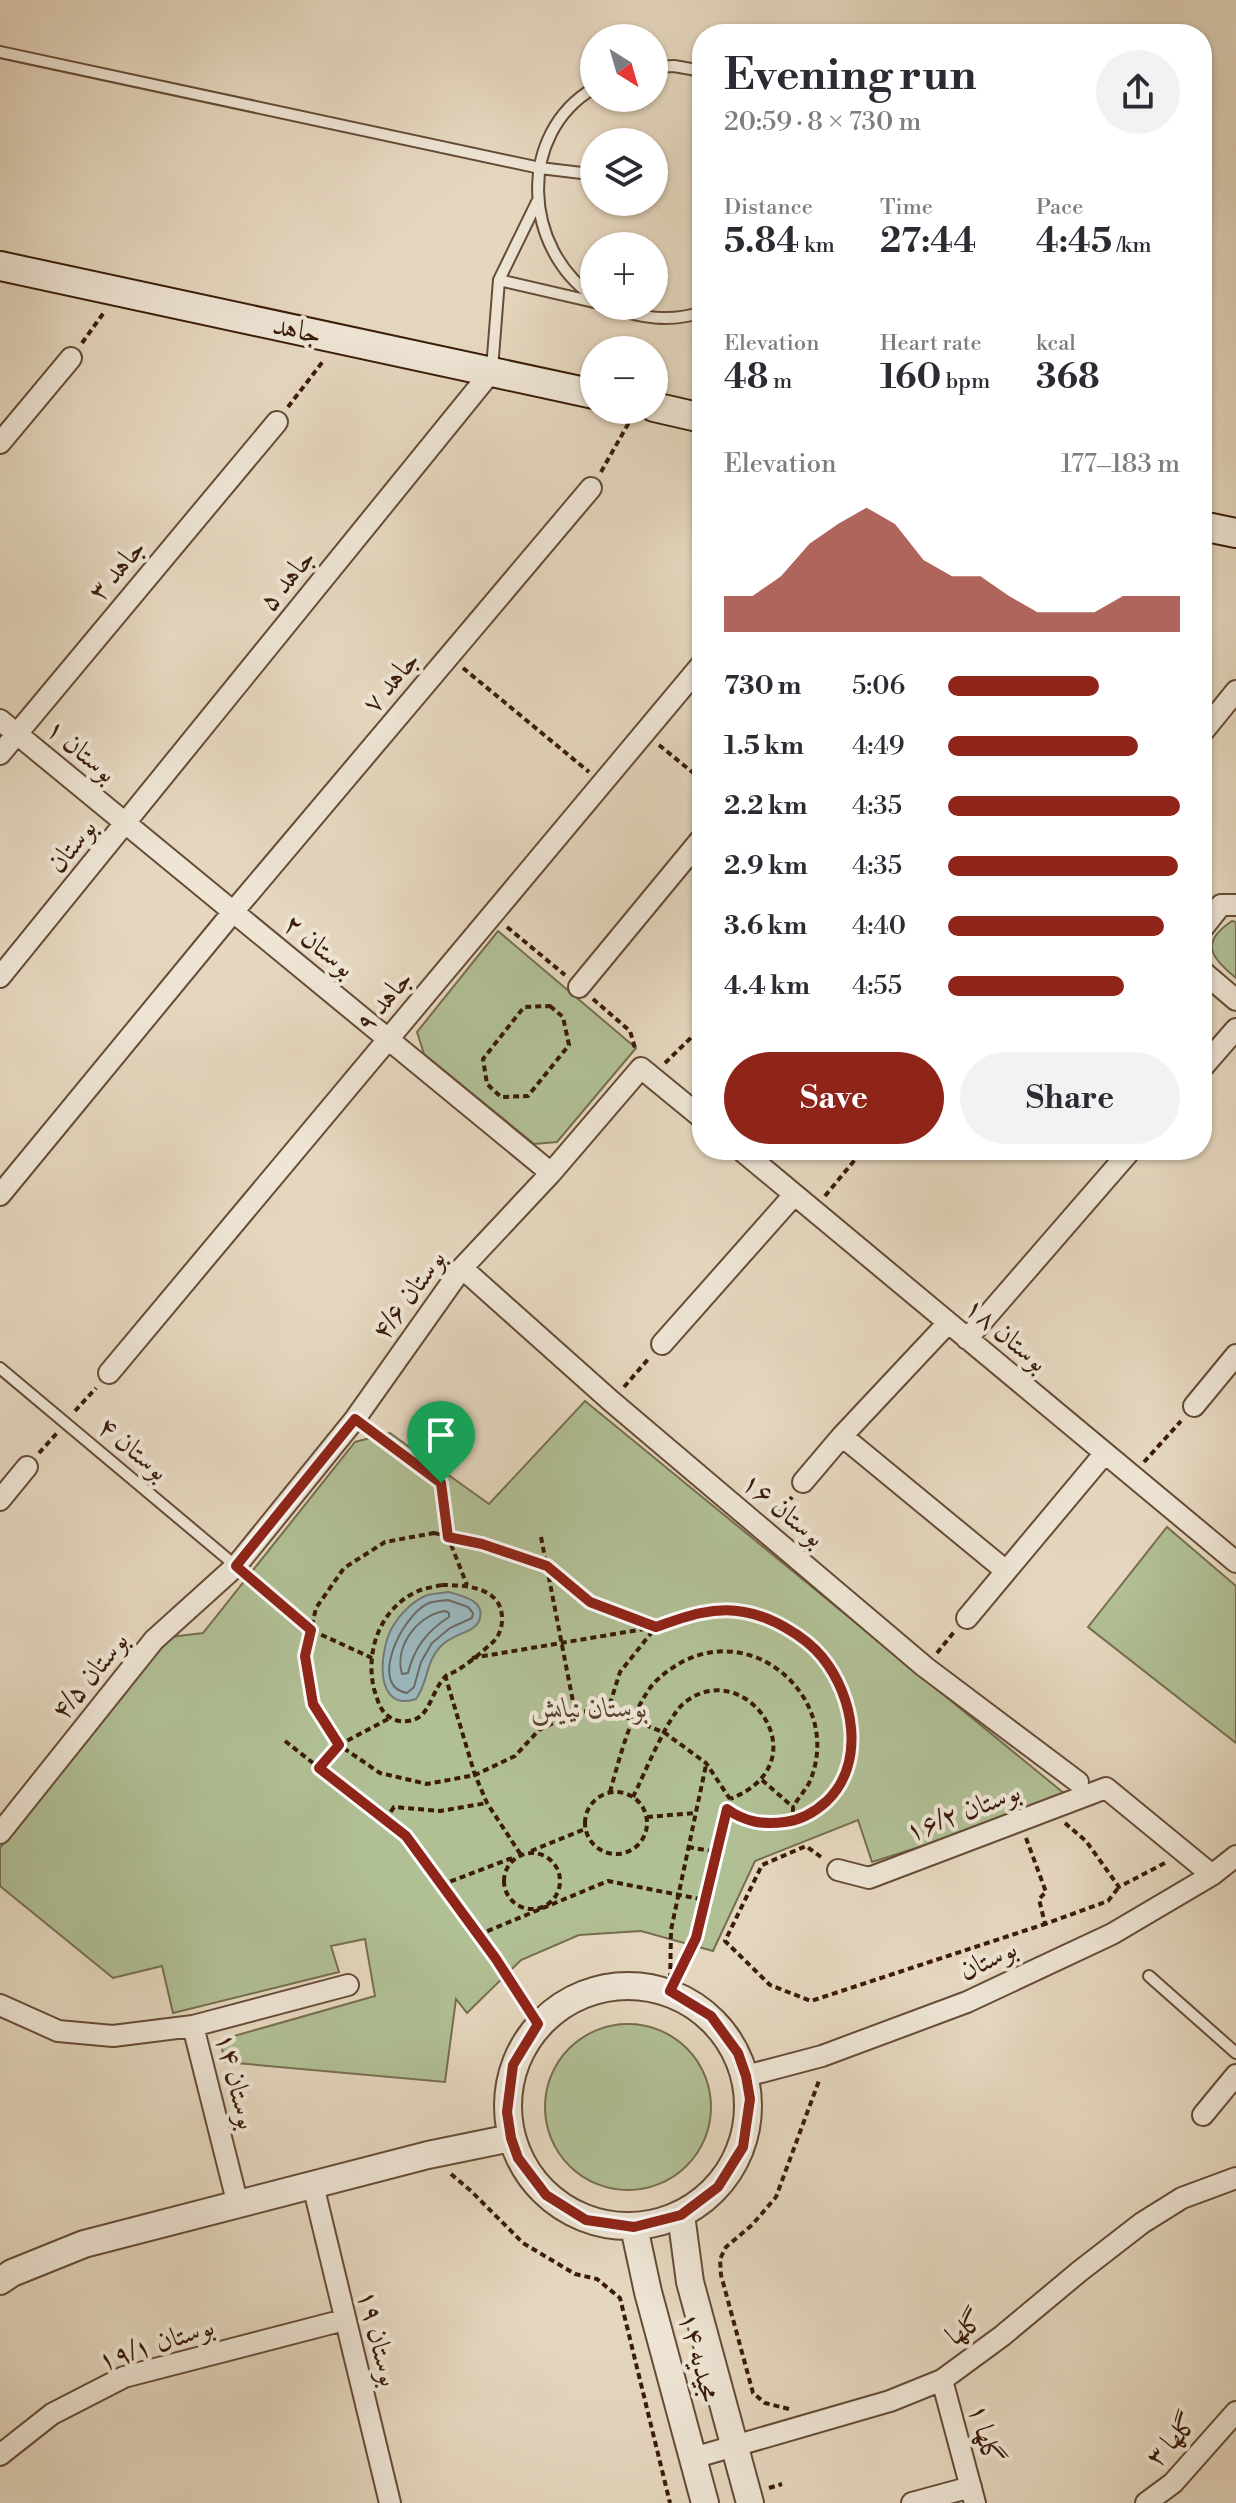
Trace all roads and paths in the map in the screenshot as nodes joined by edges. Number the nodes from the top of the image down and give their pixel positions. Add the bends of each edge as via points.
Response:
1 (0, 52) edge
2 (668, 66) edge
3 (692, 69) edge
4 (580, 100) edge
5 (540, 168) junction
6 (580, 173) edge
7 (537, 200) junction
8 (0, 266) edge
9 (499, 280) junction
10 (580, 287) edge
11 (120, 291) junction
12 (580, 297) edge
13 (692, 315) edge
14 (668, 318) edge
15 (340, 339) junction
16 (71, 358) joint
17 (491, 372) junction
18 (580, 391) edge
19 (668, 410) edge
20 (692, 416) edge
21 (277, 422) joint
22 (628, 424) edge
23 (0, 443) edge
24 (591, 488) joint
25 (1212, 528) edge
26 (1236, 533) edge
27 (449, 656) junction
28 (692, 676) edge
29 (1234, 698) edge
30 (0, 720) edge
31 (1212, 722) edge
32 (645, 733) junction
33 (17, 734) junction
34 (0, 754) edge
35 (692, 772) edge
36 (603, 784) junction
37 (126, 824) junction
38 (692, 850) edge
39 (1236, 905) edge
40 (233, 912) junction
41 (1212, 915) edge
42 (0, 977) edge
43 (1212, 980) edge
44 (579, 987) dead end
45 (1236, 1000) edge
46 (1236, 1029) edge
47 (692, 1035) edge
48 (388, 1040) junction
49 (1212, 1057) edge
50 (646, 1072) junction
51 (495, 1091) joint
52 (692, 1110) edge
53 (753, 1160) edge
54 (855, 1160) edge
55 (1122, 1160) edge
56 (551, 1173) junction
57 (0, 1195) edge
58 (794, 1195) junction
59 (813, 1210) junction
60 (462, 1268) junction
61 (948, 1323) junction
62 (967, 1339) junction
63 (662, 1344) joint
64 (1236, 1355) edge
65 (0, 1368) edge
66 (109, 1373) dead end
67 (611, 1401) junction
68 (1194, 1406) joint
69 (355, 1419) junction
70 (842, 1436) junction
71 (1105, 1453) junction
72 (27, 1467) dead end
73 (1132, 1476) junction
74 (803, 1482) joint
75 (0, 1500) edge
76 (764, 1532) junction
77 (448, 1537) junction
78 (541, 1537) dead end
79 (1236, 1562) edge
80 (236, 1566) junction
81 (547, 1566) junction
82 (1006, 1571) junction
83 (467, 1585) junction
84 (967, 1618) joint
85 (656, 1627) junction
86 (311, 1630) junction
87 (560, 1643) junction
88 (372, 1658) junction
89 (472, 1658) junction
90 (925, 1667) junction
91 (445, 1675) junction
92 (608, 1710) junction
93 (575, 1712) junction
94 (390, 1718) junction
95 (634, 1721) junction
96 (665, 1733) junction
97 (285, 1741) dead end
98 (339, 1745) junction
99 (706, 1763) junction
100 (319, 1768) junction
101 (475, 1775) junction
102 (762, 1780) junction
103 (1078, 1782) dead end
104 (610, 1792) junction
105 (633, 1797) junction
106 (730, 1799) junction
107 (487, 1803) junction
108 (793, 1807) junction
109 (727, 1809) junction
110 (1049, 1810) junction
111 (695, 1813) junction
112 (647, 1817) junction
113 (385, 1820) junction
114 (793, 1821) junction
115 (1020, 1821) junction
116 (585, 1829) junction
117 (0, 1833) edge
118 (688, 1847) junction
119 (717, 1852) junction
120 (1185, 1853) junction
121 (521, 1855) junction
122 (1236, 1856) edge
123 (838, 1870) joint
124 (1212, 1875) junction
125 (441, 1885) junction
126 (1119, 1887) junction
127 (678, 1894) junction
128 (705, 1900) junction
129 (543, 1907) junction
130 (1045, 1924) junction
131 (478, 1935) junction
132 (1149, 1976) dead end
133 (348, 1985) dead end
134 (670, 1991) junction
135 (0, 2005) edge
136 (538, 2024) junction
137 (193, 2026) junction
138 (1236, 2053) edge
139 (822, 2056) junction
140 (1236, 2075) edge
141 (746, 2076) junction
142 (1203, 2115) dead end
143 (511, 2138) junction
144 (428, 2155) junction
145 (1236, 2178) edge
146 (313, 2185) junction
147 (238, 2205) junction
148 (681, 2215) junction
149 (634, 2227) junction
150 (0, 2281) edge
151 (344, 2320) junction
152 (942, 2380) junction
153 (1236, 2412) edge
154 (795, 2429) junction
155 (735, 2446) junction
156 (0, 2455) edge
157 (693, 2458) junction
158 (973, 2495) edge
159 (390, 2503) edge
160 (670, 2503) edge
161 (705, 2503) edge
162 (750, 2503) edge
163 (912, 2503) edge
164 (1146, 2503) edge

1 - 5 lane
2 - 3 lane
4 - 5 lane via 549,139
5 - 6 lane
5 - 7 lane
7 - 9 lane
7 - 10 lane via 551,249
8 - 11 main road, جاهد
9 - 12 lane
9 - 17 lane
11 - 15 main road, جاهد
11 - 16 path
13 - 14 lane
15 - 17 main road, جاهد
15 - 21 path
16 - 23 street
17 - 18 main road, جاهد
17 - 37 street, جاهد ۵
19 - 20 main road
21 - 33 street, جاهد ۳
22 - 24 path
24 - 27 street, جاهد ۷
25 - 26 main road
27 - 36 path
27 - 40 street, جاهد ۷
28 - 32 street, جاهد ۹
29 - 31 street
30 - 33 street, بوستان ۱
32 - 35 path
32 - 36 street, جاهد ۹
33 - 34 street, جاهد ۳
33 - 37 street, بوستان ۱
36 - 48 street, جاهد ۹
37 - 40 street, بوستان ۲
37 - 42 street, بوستان
38 - 44 street
39 - 41 street via 1221,905
40 - 48 street, بوستان ۲
40 - 57 street, جاهد ۷
43 - 45 street
46 - 49 street
47 - 50 path
48 - 56 street, بوستان ۲
48 - 66 street, جاهد ۹
50 - 52 street
50 - 56 street, بوستان ۴/۶
51 - 51 path via 501,1097 528,1096 569,1045 563,1017 550,1006 524,1007 483,1059 487,1084
53 - 58 street, بوستان ۱۸
54 - 59 path
55 - 62 street
56 - 60 street, بوستان ۴/۶
58 - 59 street, بوستان ۱۸
58 - 63 street
59 - 61 street, بوستان ۱۸
60 - 67 street, بوستان ۱۶
60 - 69 street, بوستان ۴/۶
61 - 62 street, بوستان ۱۸
61 - 70 street
62 - 71 street, بوستان ۱۸
63 - 67 path
64 - 68 street
65 - 80 lane, بوستان ۴
67 - 76 street, بوستان ۱۶
68 - 73 path
69 - 77 path via 441,1483
69 - 80 street, بوستان ۴/۶
70 - 74 street
70 - 82 street
71 - 73 street, بوستان ۱۸
71 - 82 street
72 - 75 street
73 - 79 street, بوستان ۱۸
74 - 76 path
76 - 90 street, بوستان ۱۶
77 - 81 path
77 - 83 path
77 - 86 path via 434,1533 385,1542 344,1568 316,1608
78 - 81 path
80 - 86 path
80 - 117 street, بوستان ۴/۵ via 154,1640
81 - 85 path via 590,1602
81 - 87 path
82 - 84 street
83 - 88 path via 442,1585 397,1605 381,1625
83 - 89 path via 490,1593 502,1622 494,1641
84 - 90 path
85 - 87 path
85 - 92 path via 620,1672
85 - 114 path via 699,1612 744,1612 787,1627 822,1657 844,1696 853,1740 849,1767 837,1791 818,1810
86 - 88 path
86 - 98 path via 305,1656 313,1704
87 - 89 path
87 - 93 path
88 - 94 path via 379,1705
89 - 91 path
90 - 103 street, بوستان ۱۶
91 - 94 path via 421,1715 406,1721
91 - 101 path
92 - 93 path
92 - 95 path
93 - 101 path via 539,1730 515,1756
94 - 98 path
95 - 96 path
95 - 104 path
95 - 108 path via 647,1693 668,1670 695,1656 725,1651 755,1656 782,1670 802,1693 815,1721 817,1751 810,1781
96 - 99 path
96 - 102 path via 683,1703 699,1694 734,1693 763,1713 771,1729 774,1746
96 - 105 path
97 - 100 path
98 - 100 path
98 - 101 path via 380,1773 427,1784
99 - 106 path
99 - 111 path
100 - 113 path
101 - 107 path
102 - 106 path
102 - 108 path
104 - 105 path
104 - 116 path via 590,1806
105 - 112 path
106 - 109 path
107 - 113 path via 440,1811 394,1807
107 - 121 path
108 - 114 path
109 - 114 path via 741,1819 767,1824
109 - 119 path
110 - 115 street, بوستان ۱۶/۲
110 - 120 street, بوستان ۱۶/۲ via 1106,1788
110 - 126 path via 1086,1841
111 - 112 path
111 - 118 path
112 - 116 path via 642,1840 622,1854 598,1849
113 - 125 path via 406,1836
115 - 123 street, بوستان ۱۶/۲ via 869,1878
115 - 130 path via 1046,1892 1039,1899
116 - 121 path
118 - 119 path
118 - 127 path
119 - 128 path
120 - 124 street
120 - 126 path
121 - 125 path
121 - 129 path via 506,1870 506,1892 521,1907
121 - 129 path via 543,1855 558,1870 558,1892
122 - 124 street, بوستان
123 - 130 path via 806,1846 762,1865 725,1941 770,1985 811,2001
124 - 139 street, بوستان via 1112,1934 967,2002
125 - 131 path
126 - 130 path via 1108,1901
127 - 128 path
127 - 129 path via 608,1881
127 - 134 path via 671,1930
128 - 134 path via 696,1938
129 - 131 path
131 - 136 path
132 - 138 lane
133 - 137 street
134 - 136 street via 623,1984 576,1996
134 - 141 street via 711,2016 738,2053
135 - 137 street, بوستان ۱۴ via 58,2031 113,2036
136 - 143 street via 513,2065 507,2112
137 - 147 street, بوستان ۱۴
139 - 141 street, بوستان
139 - 154 path via 819,2082 776,2197 720,2259 753,2393 765,2403 789,2407
140 - 142 street
141 - 148 street via 750,2099 743,2147 718,2187
143 - 144 street
143 - 149 street via 518,2158 546,2195 586,2220
144 - 146 street
144 - 160 path via 523,2243 575,2274 597,2279 620,2298
145 - 152 street, گلها via 1182,2198 1142,2223
146 - 147 street
146 - 151 street, بوستان ۱۹
147 - 150 street via 84,2244
148 - 149 street
148 - 155 street via 690,2282
149 - 157 street, مجیدیه ۱۴
151 - 156 street, بوستان ۱۹/۱ via 124,2377 52,2414
151 - 159 street, بوستان ۱۹
152 - 154 street, گلها
152 - 158 street, گلها ۱
153 - 164 street, گلها ۳ via 1173,2483
154 - 155 street, گلها
155 - 157 street, گلها
155 - 162 street
157 - 161 street, مجیدیه ۱۴
158 - 163 street

